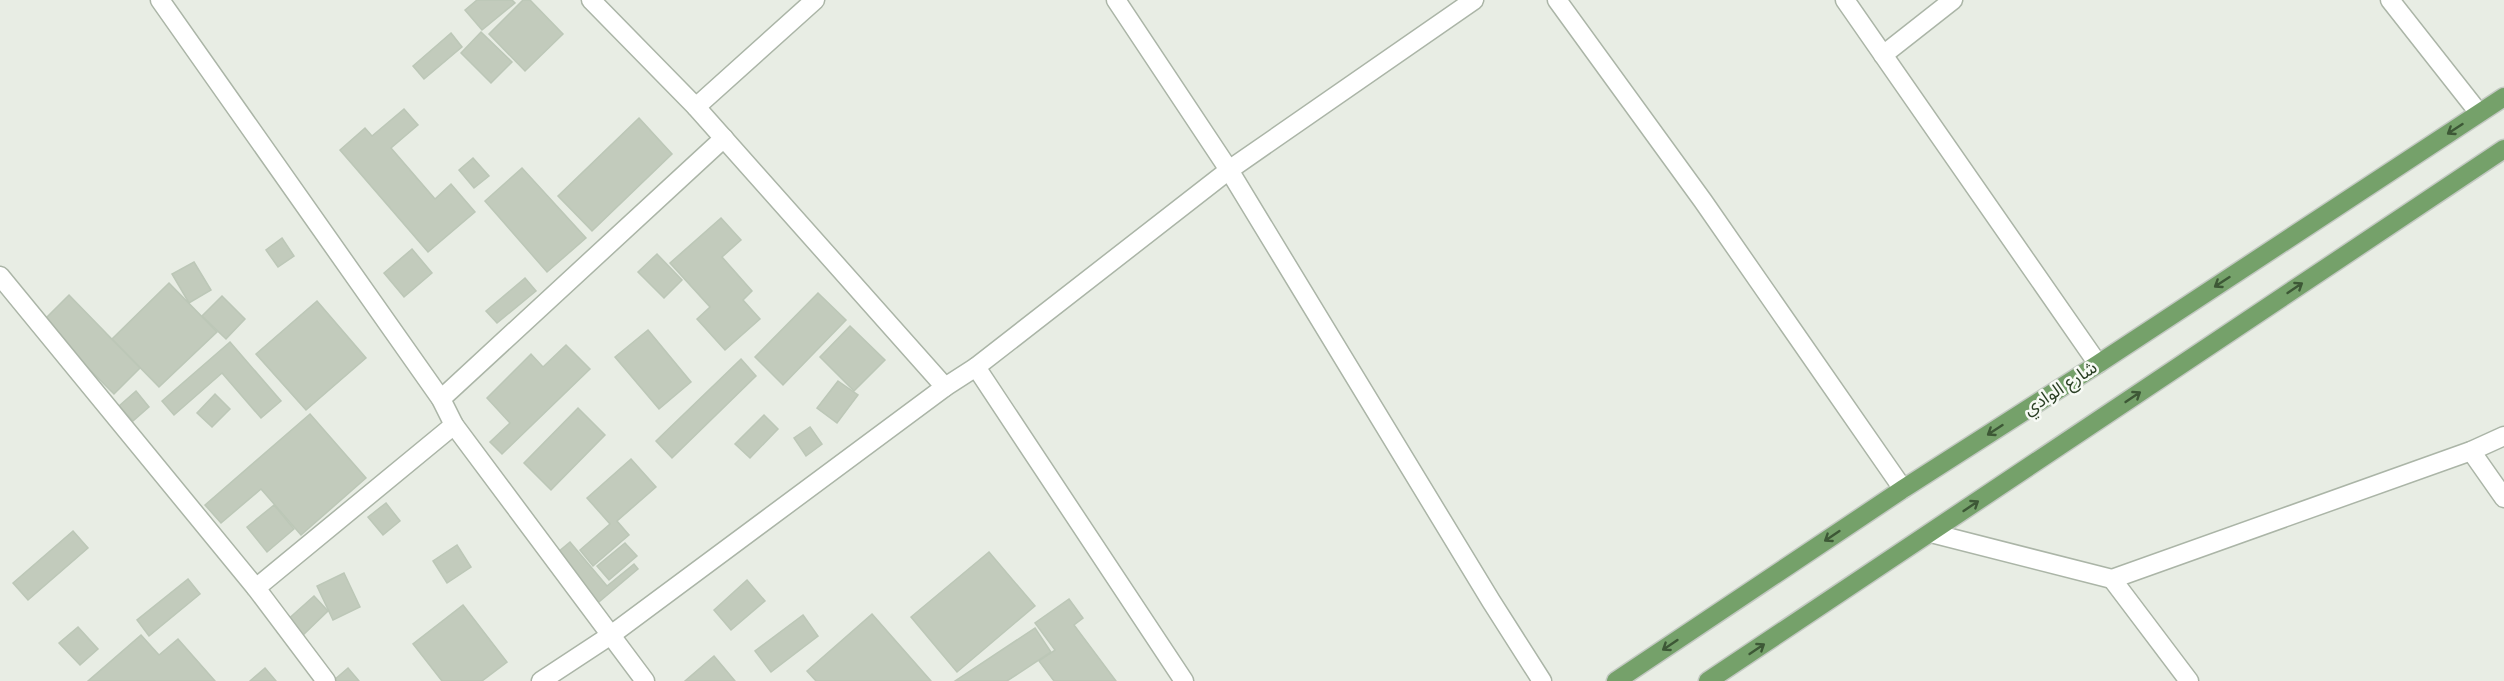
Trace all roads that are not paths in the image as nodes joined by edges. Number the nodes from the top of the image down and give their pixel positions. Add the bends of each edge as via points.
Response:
1 (160, 0) edge
2 (591, 0) edge
3 (815, 0) edge
4 (1116, 0) edge
5 (1474, 0) edge
6 (1557, 0) edge
7 (1845, 0) edge
8 (1953, 0) edge
9 (2390, 0) edge
10 (1883, 55) junction
11 (2504, 97) edge
12 (696, 107) junction
13 (2480, 113) junction
14 (724, 138) junction
15 (2504, 148) edge
16 (1229, 170) junction
17 (0, 276) edge
18 (2098, 364) junction
19 (976, 368) junction
20 (945, 387) junction
21 (441, 399) junction
22 (454, 425) junction
23 (2504, 436) edge
24 (2471, 451) junction
25 (1903, 489) junction
26 (2504, 498) edge
27 (1931, 533) junction
28 (2112, 579) junction
29 (256, 588) junction
30 (611, 635) junction
31 (326, 681) edge
32 (541, 681) edge
33 (645, 681) edge
34 (1184, 681) edge
35 (1542, 681) edge
36 (1616, 681) edge
37 (1708, 681) edge
38 (2189, 681) edge

1 - 21 street
2 - 12 street
3 - 12 street
4 - 16 street
5 - 16 street
6 - 25 street via 1703,201
7 - 10 street
8 - 10 street
9 - 13 street
10 - 18 street
11 - 13 main road, شارع الوادي
12 - 14 street
13 -> 18 main road, شارع الوادي
14 - 20 street
14 - 21 street
27 -> 15 main road
16 - 19 street
16 - 35 street
17 - 29 street
18 -> 25 main road, شارع الوادي
19 - 20 street
19 - 34 street
20 - 30 street
21 - 22 street
22 - 29 street
22 - 30 street
23 - 24 street
24 - 26 street
24 - 28 street
25 -> 36 main road, شارع الوادي
27 - 28 street
37 -> 27 main road
28 - 38 street
29 - 31 street
30 - 32 street
30 - 33 street

